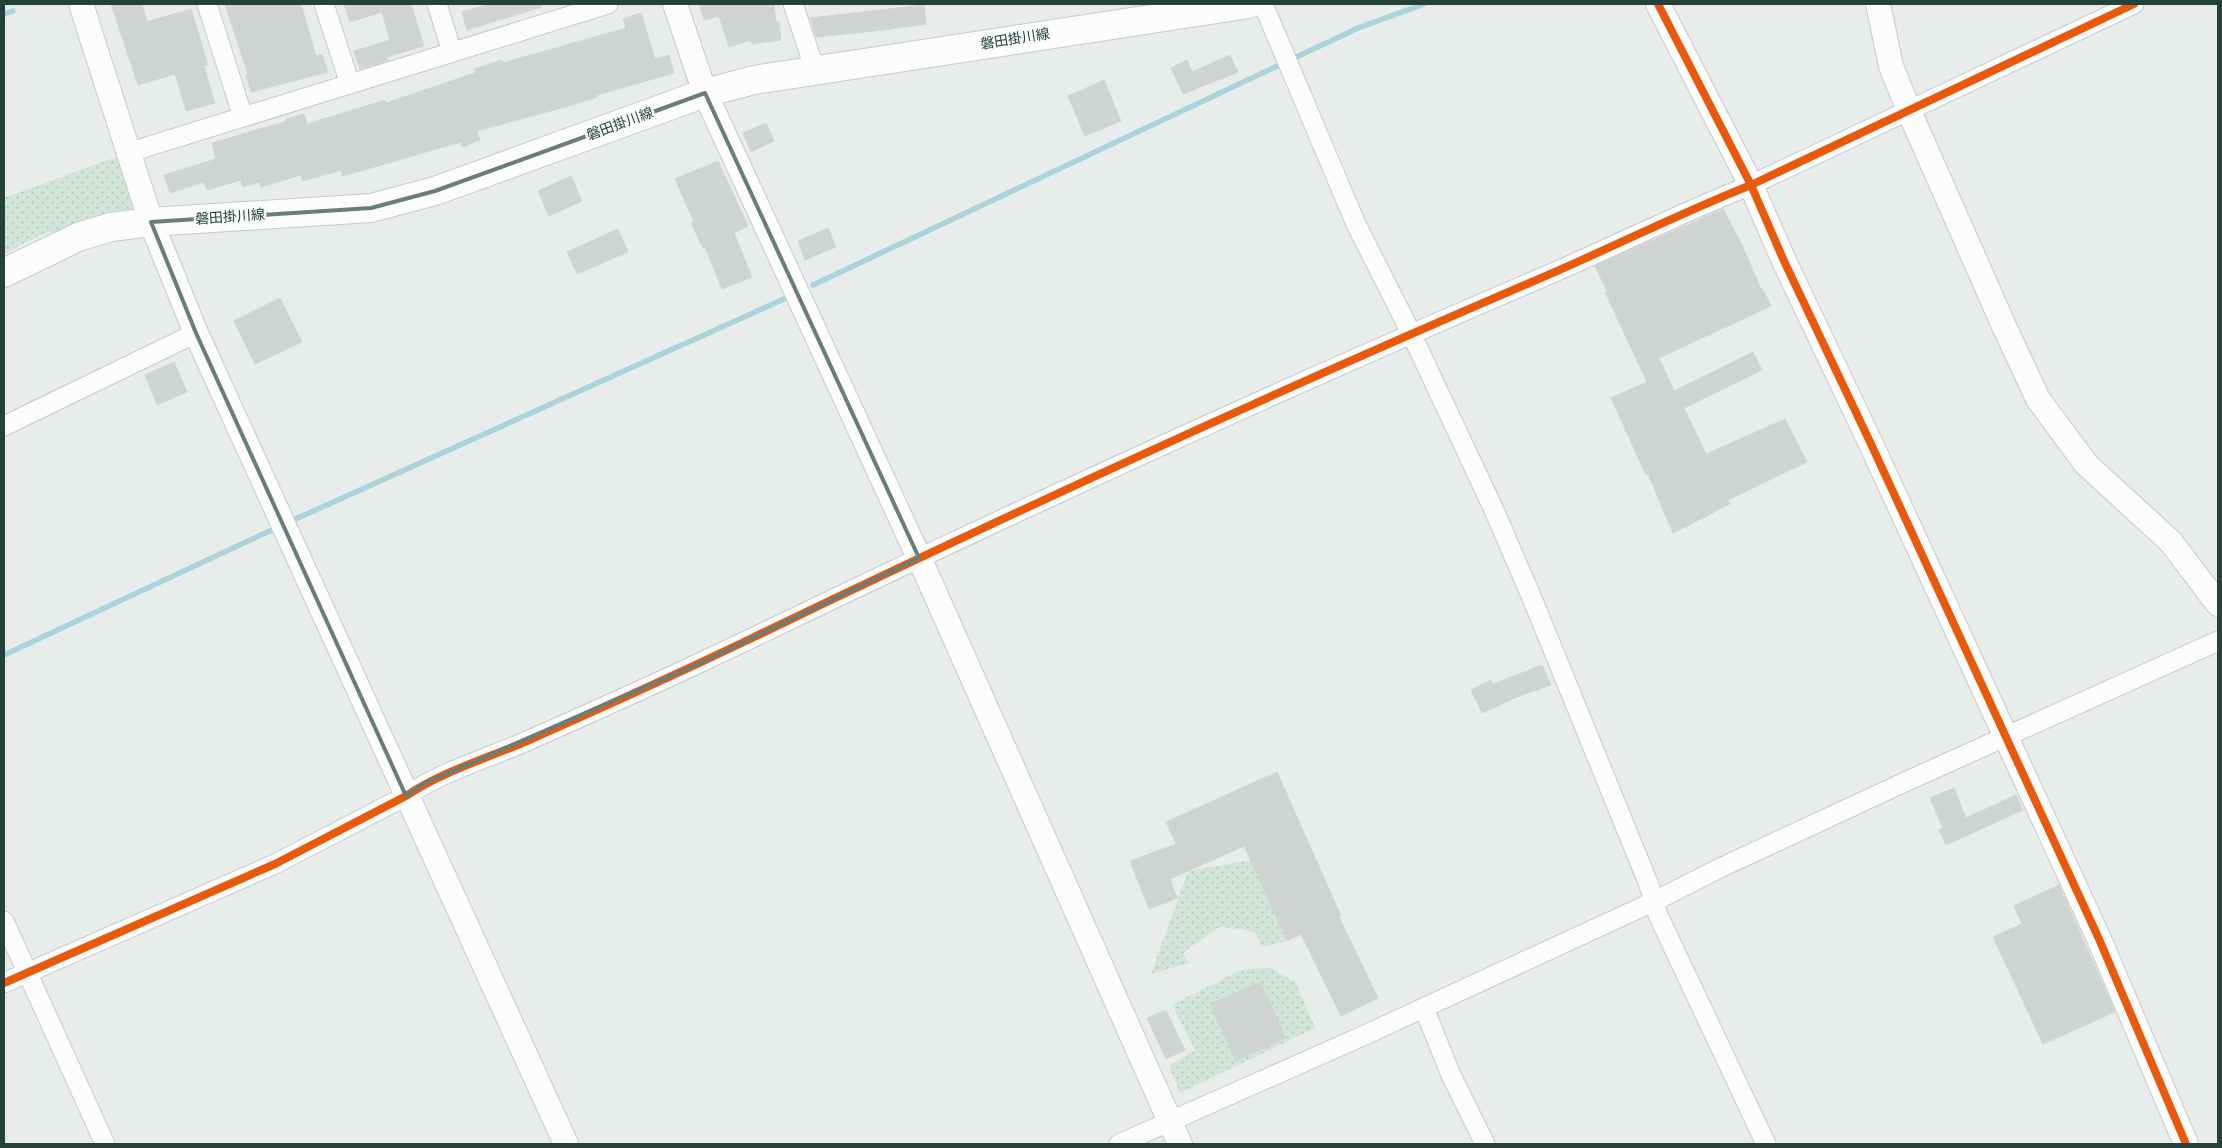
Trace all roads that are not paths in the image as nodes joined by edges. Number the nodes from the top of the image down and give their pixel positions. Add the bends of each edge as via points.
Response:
1 (81, 4) edge
2 (207, 4) edge
3 (324, 4) edge
4 (437, 4) edge
5 (608, 4) edge
6 (675, 4) edge
7 (793, 4) edge
8 (1249, 4) edge
9 (1262, 4) edge
10 (1658, 4) edge
11 (1878, 4) edge
12 (2134, 4) edge
13 (556, 12) edge
14 (452, 52) junction
15 (815, 70) junction
16 (350, 84) junction
17 (705, 93) junction
18 (1909, 111) junction
19 (243, 117) junction
20 (127, 153) junction
21 (1751, 185) junction
22 (151, 222) junction
23 (4, 273) edge
24 (196, 333) junction
25 (1411, 333) junction
26 (4, 426) edge
27 (919, 558) junction
28 (2218, 604) edge
29 (2218, 641) edge
30 (2006, 737) junction
31 (406, 796) junction
32 (1655, 901) junction
33 (4, 921) edge
34 (27, 972) junction
35 (4, 983) edge
36 (1424, 1008) junction
37 (1169, 1121) junction
38 (105, 1144) edge
39 (566, 1144) edge
40 (1119, 1144) edge
41 (1180, 1144) edge
42 (1485, 1144) edge
43 (1766, 1144) edge
44 (2186, 1144) edge

1 - 20 street
2 - 19 street
3 - 16 street
4 - 14 street
5 - 13 street
6 - 17 street
7 - 15 street
8 - 15 main road, 磐田掛川線
9 - 25 street via 1356,224
10 - 21 street
11 - 18 street via 1891,66
12 - 18 street
13 - 14 street
14 - 16 street
15 - 17 main road, 磐田掛川線 via 754,80
16 - 19 street
17 - 22 main road, 磐田掛川線 via 435,191 371,208
17 - 27 street
18 - 21 street
18 - 28 street via 2038,399 2086,464 2171,542
19 - 20 street
20 - 22 street
21 - 25 street
21 - 30 street
22 - 23 main road, 磐田掛川線 via 111,227 78,236
22 - 24 street
24 - 26 street
24 - 31 street
25 - 27 street
25 - 32 street via 1534,603
27 - 31 street via 696,665 423,784
27 - 37 street
29 - 30 street
30 - 32 street
30 - 44 street via 2099,939
31 - 34 street via 275,864
31 - 39 street
32 - 36 street
32 - 43 street via 1658,915
33 - 34 street
34 - 35 street
34 - 38 street
36 - 37 street
36 - 42 street via 1451,1075
37 - 40 street
37 - 41 street

